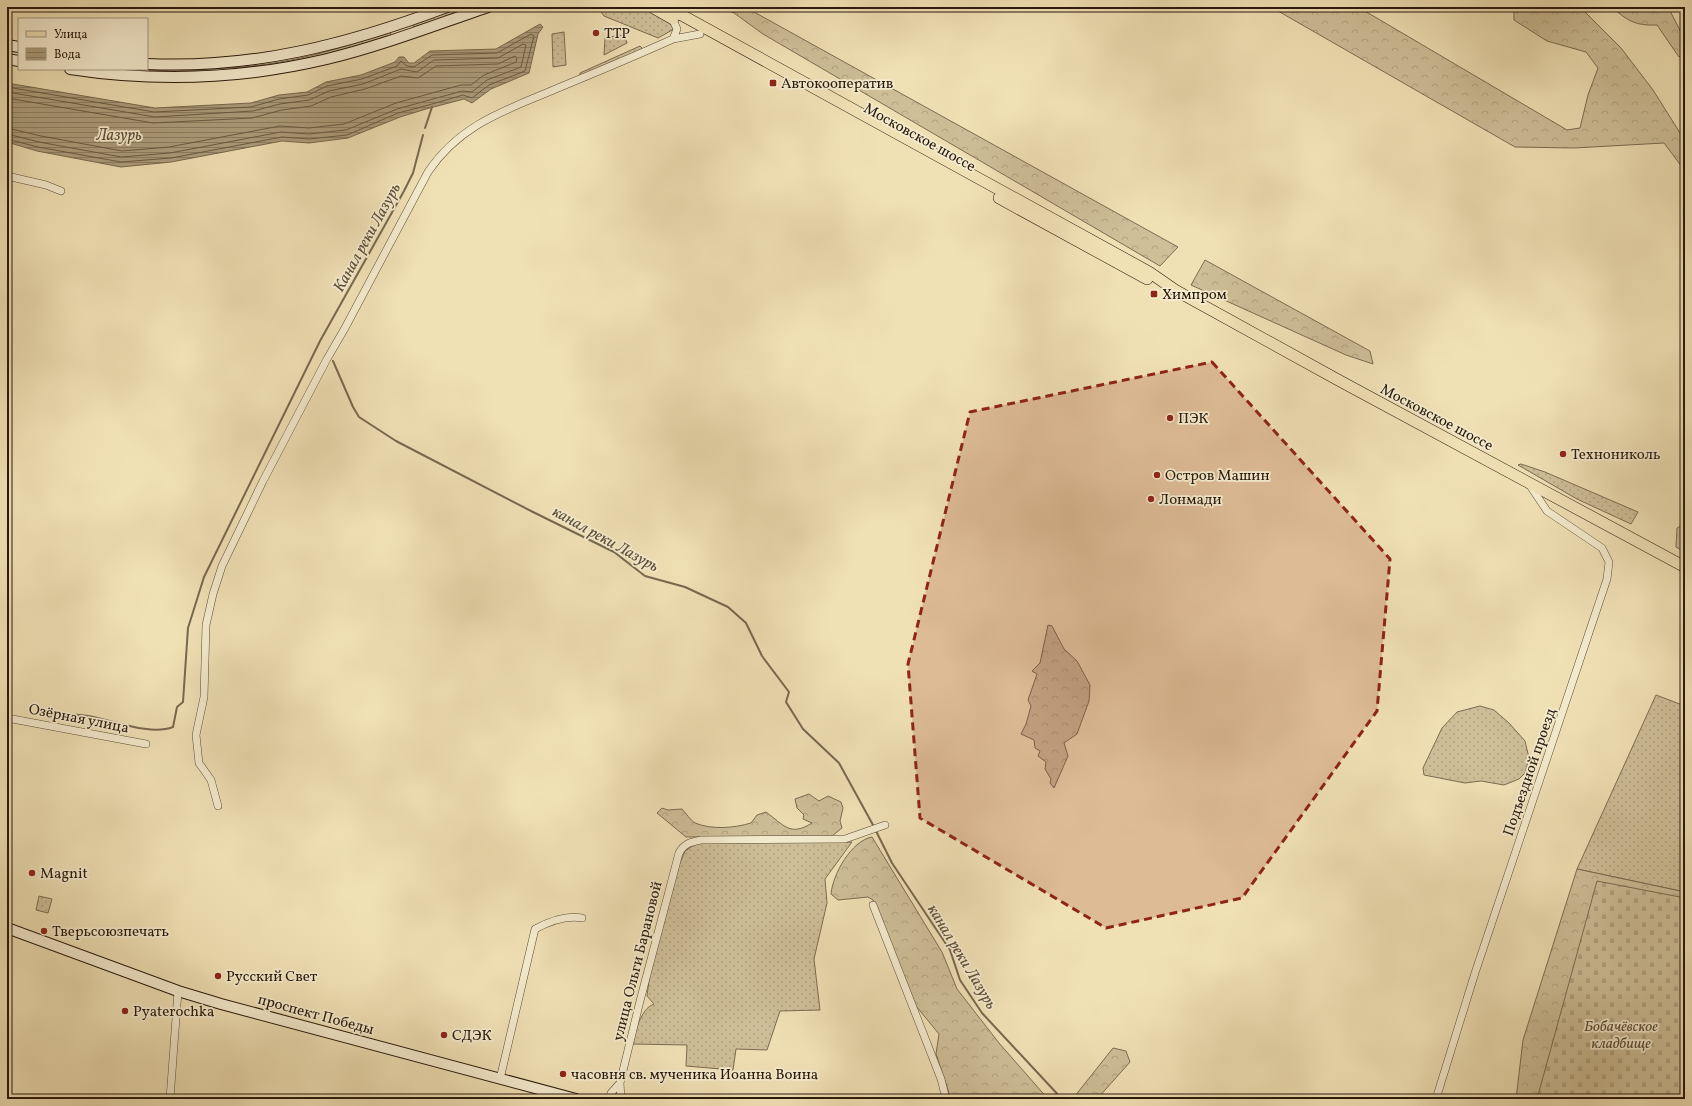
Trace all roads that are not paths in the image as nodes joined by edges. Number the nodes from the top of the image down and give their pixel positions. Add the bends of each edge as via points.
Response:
1 (447, 7) edge
2 (652, 7) edge
3 (667, 7) edge
4 (483, 8) edge
5 (672, 18) junction
6 (410, 21) junction
7 (392, 28) junction
8 (414, 32) junction
9 (700, 34) junction
10 (395, 38) junction
11 (673, 39) junction
12 (7, 45) edge
13 (18, 47) edge
14 (7, 59) edge
15 (18, 61) edge
16 (148, 64) edge
17 (78, 70) edge
18 (7, 176) edge
19 (61, 191) dead end
20 (1175, 290) junction
21 (1529, 484) junction
22 (1685, 567) edge
23 (7, 718) edge
24 (146, 744) dead end
25 (218, 806) dead end
26 (885, 825) dead end
27 (873, 905) dead end
28 (582, 918) dead end
29 (7, 928) edge
30 (178, 991) junction
31 (500, 1079) junction
32 (620, 1083) junction
33 (170, 1099) edge
34 (576, 1099) edge
35 (609, 1099) edge
36 (621, 1099) edge
37 (946, 1099) edge
38 (1436, 1099) edge

1 - 6 main road
2 - 5 main road, Московское шоссе
3 - 20 main road, Московское шоссе via 1149,272
4 - 8 main road
5 - 9 main road, Московское шоссе
5 - 11 street via 677,28
6 - 7 main road
6 - 8 main road via 409,28
7 - 10 main road via 398,32
7 - 16 main road via 328,46 273,57 214,64
8 - 10 main road
9 - 11 street
9 - 20 main road, Московское шоссе via 1104,257
10 - 17 main road via 314,62 231,74 159,77
11 - 25 street via 507,109 476,126 443,152 428,172 326,359 222,566 206,625 204,697 196,735 199,763 211,780
12 - 13 main road
14 - 15 main road
18 - 19 street
20 - 21 main road, Московское шоссе
21 - 22 main road, Московское шоссе
21 - 38 street, Подъездной проезд via 1547,511 1602,548 1608,562 1607,579 1475,973
23 - 24 street, Озёрная улица
26 - 32 street, улица Ольги Барановой via 845,839 701,840 682,847
27 - 37 street via 941,1079
28 - 31 street via 560,920 535,929
29 - 30 main road, проспект Победы
30 - 31 main road, проспект Победы via 280,1021
30 - 33 street
31 - 34 main road, проспект Победы
32 - 35 street, улица Ольги Барановой
32 - 36 street, улица Ольги Барановой

